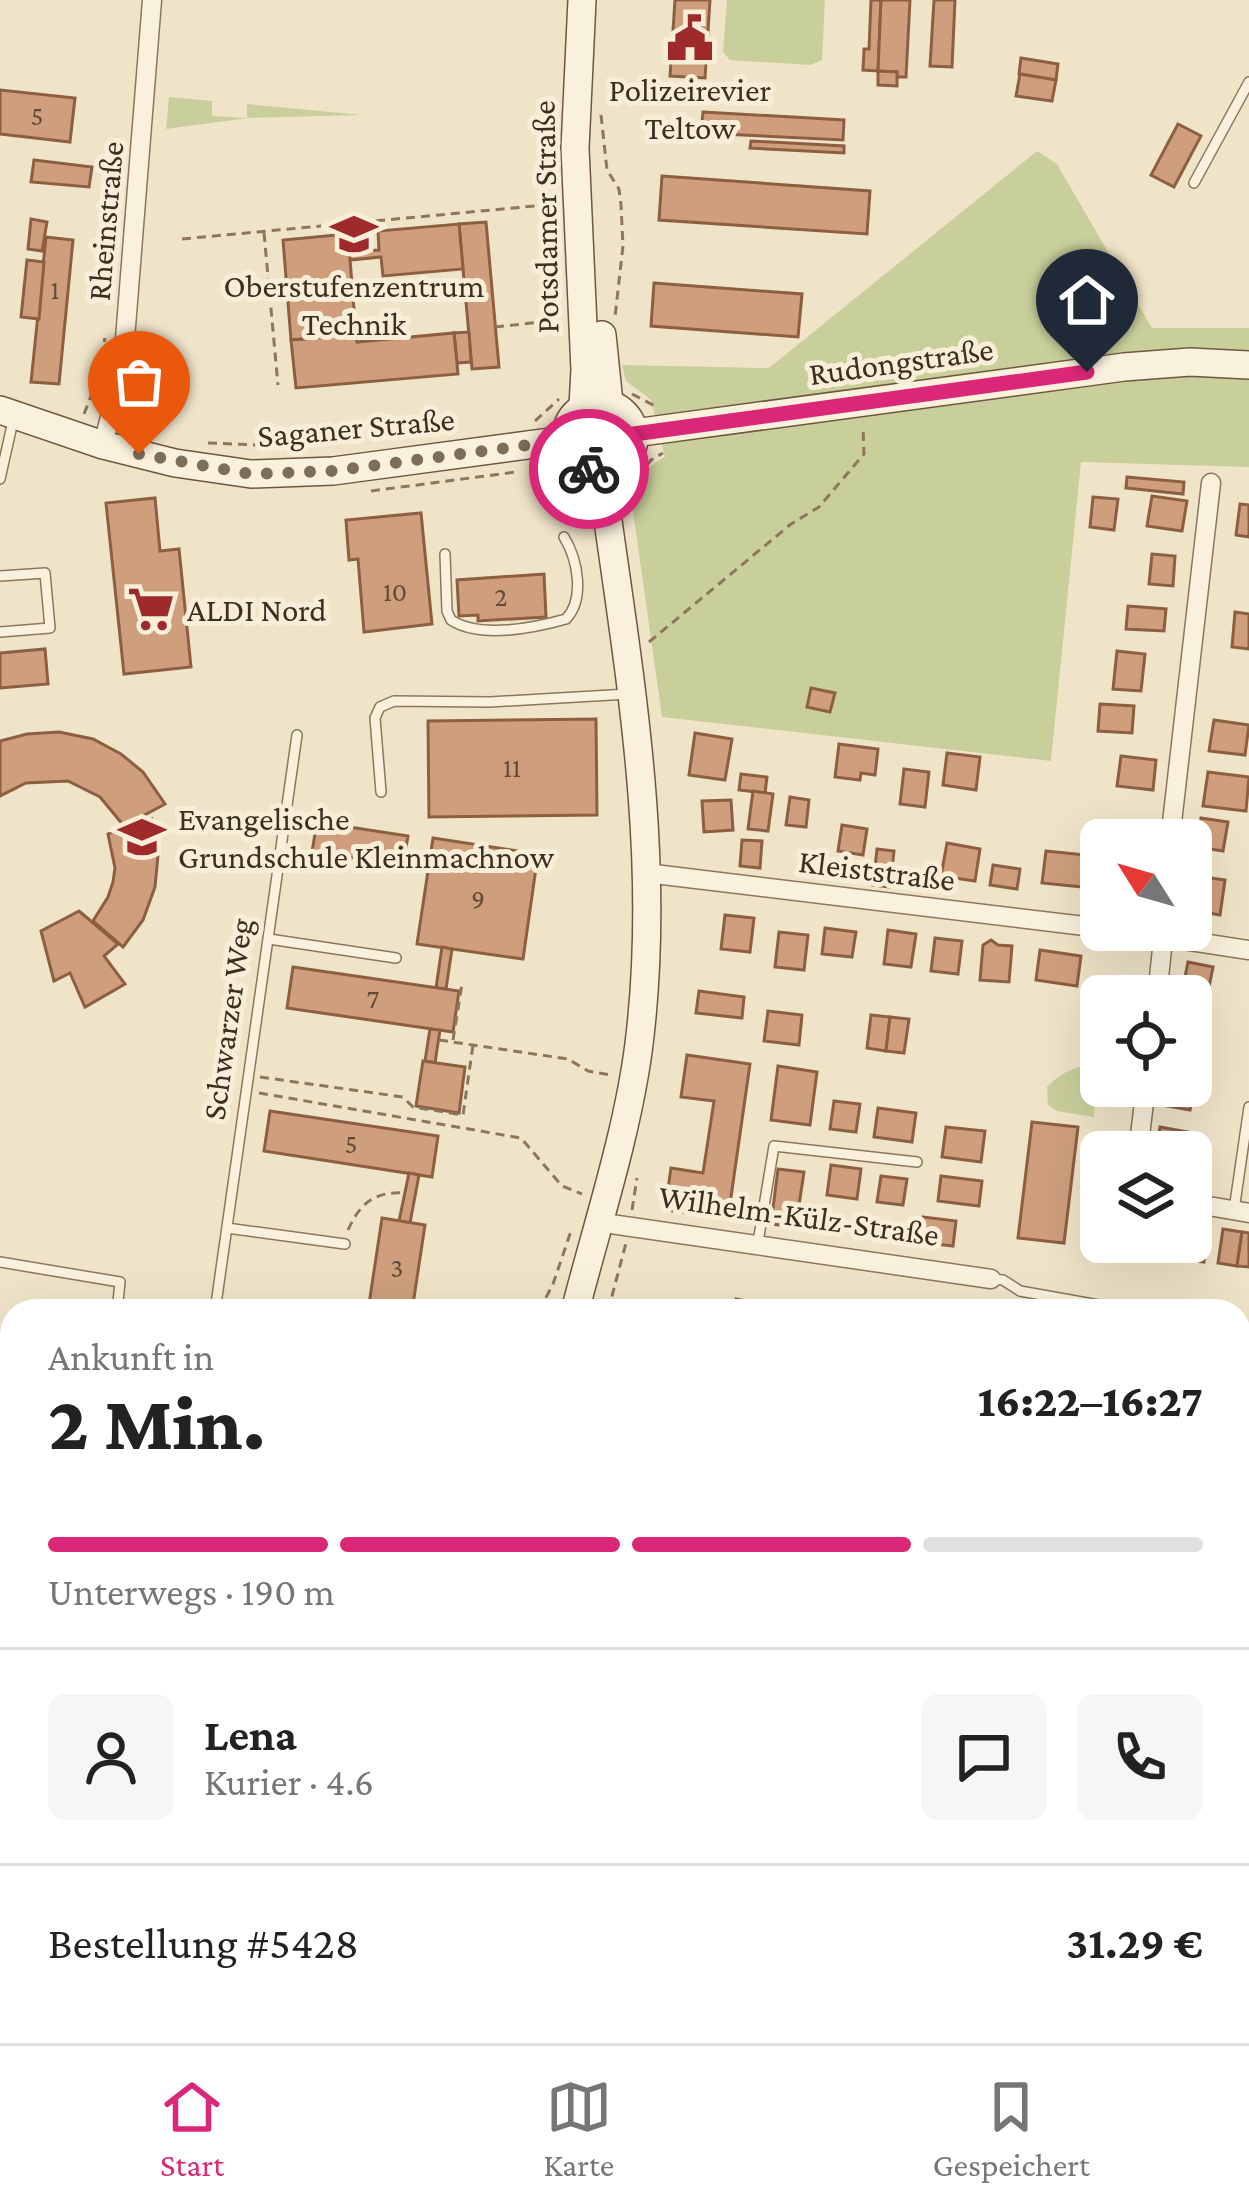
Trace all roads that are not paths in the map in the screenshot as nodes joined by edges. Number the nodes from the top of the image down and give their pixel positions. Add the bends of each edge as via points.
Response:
1 (152, 0) edge
2 (582, 13) edge
3 (1249, 82) edge
4 (1193, 183) dead end
5 (1249, 365) edge
6 (596, 398) junction
7 (7, 413) edge
8 (634, 434) junction
9 (105, 435) junction
10 (566, 440) junction
11 (601, 471) junction
12 (0, 479) edge
13 (1211, 483) dead end
14 (564, 537) dead end
15 (446, 554) dead end
16 (0, 576) edge
17 (0, 632) edge
18 (630, 668) junction
19 (297, 735) dead end
20 (381, 793) dead end
21 (1172, 819) edge
22 (646, 873) junction
23 (1080, 925) edge
24 (269, 939) junction
25 (1212, 943) edge
26 (1249, 950) edge
27 (397, 958) dead end
28 (1249, 1107) edge
29 (916, 1162) dead end
30 (1212, 1207) edge
31 (1242, 1212) edge
32 (583, 1218) junction
33 (226, 1228) junction
34 (345, 1244) road end
35 (758, 1247) junction
36 (0, 1262) edge
37 (991, 1279) joint
38 (118, 1299) edge
39 (217, 1299) edge
40 (576, 1299) edge
41 (1061, 1299) edge

1 - 9 street, Rheinstraße via 123,364
2 - 6 street, Potsdamer Straße via 602,334
2 - 6 street, Potsdamer Straße via 575,130 583,318
3 - 4 lane
5 - 8 street, Rudongstraße via 1124,367
6 - 8 street via 626,414
6 - 10 street, Potsdamer Straße via 569,421
7 - 9 street, Saganer Straße
7 - 12 lane, Saganer Straße
8 - 11 street via 623,462
9 - 10 street, Saganer Straße via 175,463 251,474
10 - 11 street via 577,463
11 - 18 street
13 - 21 street
14 - 15 lane via 578,598 566,620 546,625 478,629 451,620
16 - 17 lane via 46,573 50,628
18 - 20 lane via 529,700 380,707
18 - 22 street
19 - 24 lane, Schwarzer Weg
22 - 23 street, Kleiststraße
22 - 32 street via 639,1046
24 - 27 lane
24 - 33 lane, Schwarzer Weg
25 - 26 street
28 - 31 lane
29 - 35 lane via 774,1146
30 - 31 street
32 - 35 street, Wilhelm-Külz-Straße
32 - 40 street
33 - 34 lane
33 - 39 lane, Schwarzer Weg
35 - 37 street, Wilhelm-Külz-Straße
36 - 38 lane via 120,1282
37 - 41 lane

